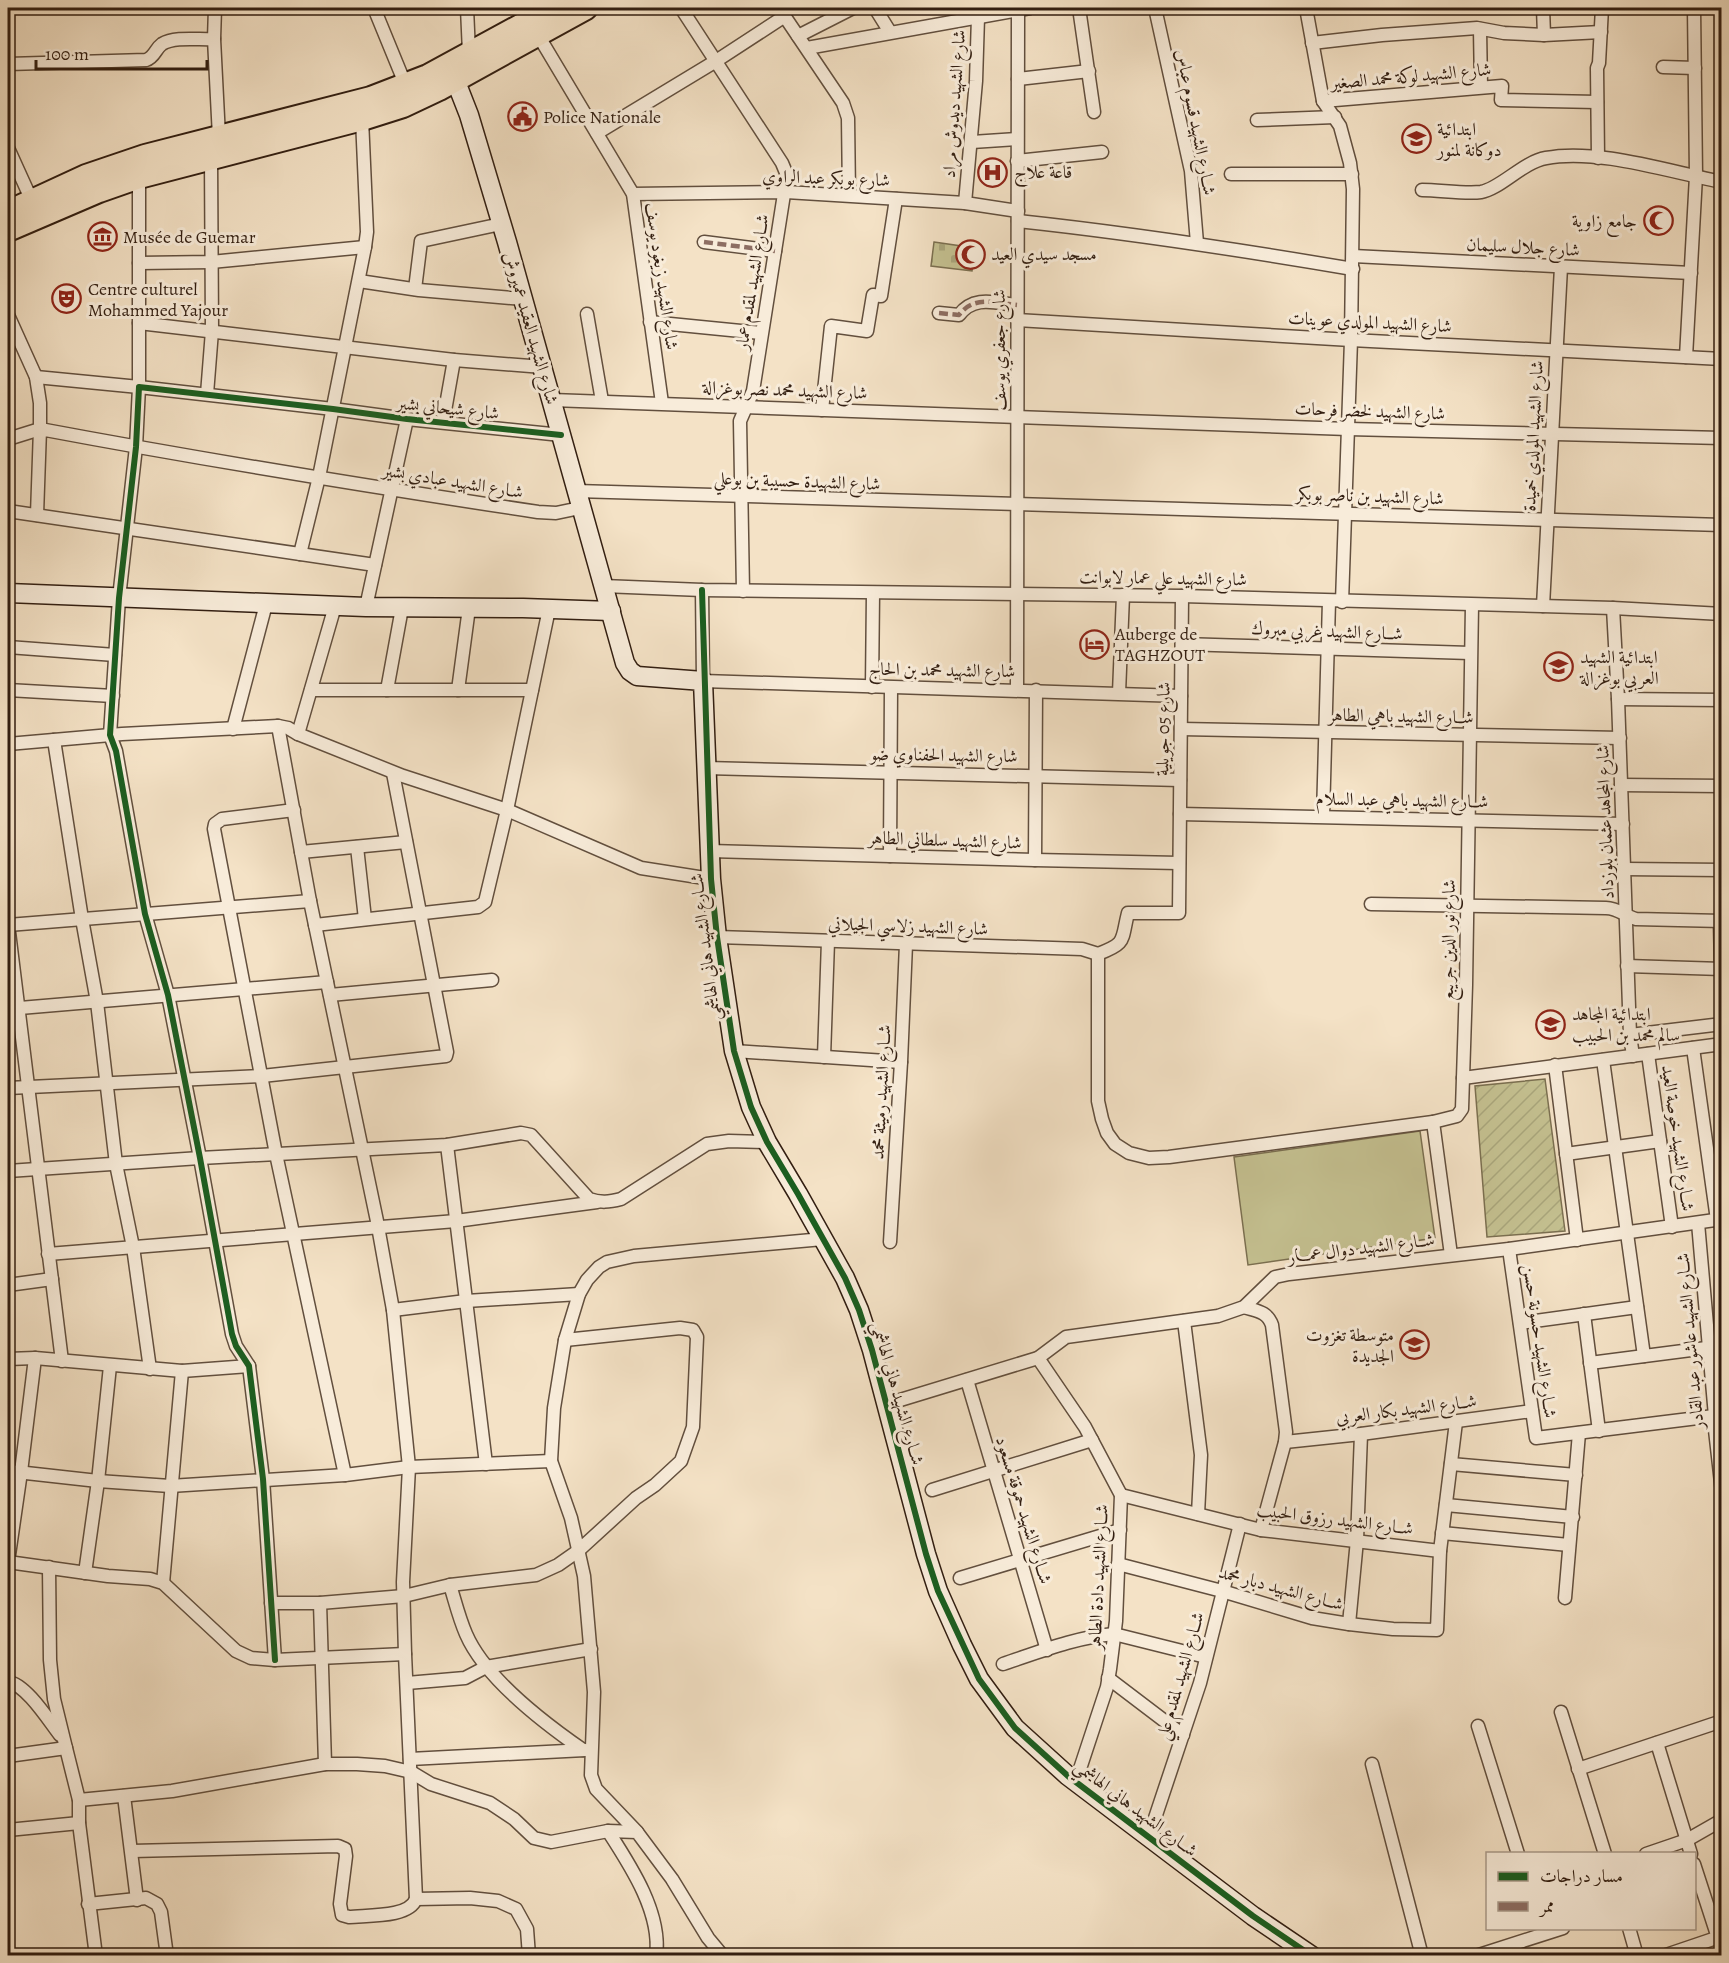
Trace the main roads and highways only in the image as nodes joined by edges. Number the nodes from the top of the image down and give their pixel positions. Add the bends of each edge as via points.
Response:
1 (552, 8) edge
2 (586, 8) edge
3 (443, 77) junction
4 (8, 212) edge
5 (8, 230) edge

1 - 3 highway via 469,53
2 - 3 highway via 538,35
3 - 4 highway via 145,156 86,176
3 - 5 highway via 403,106 139,177

